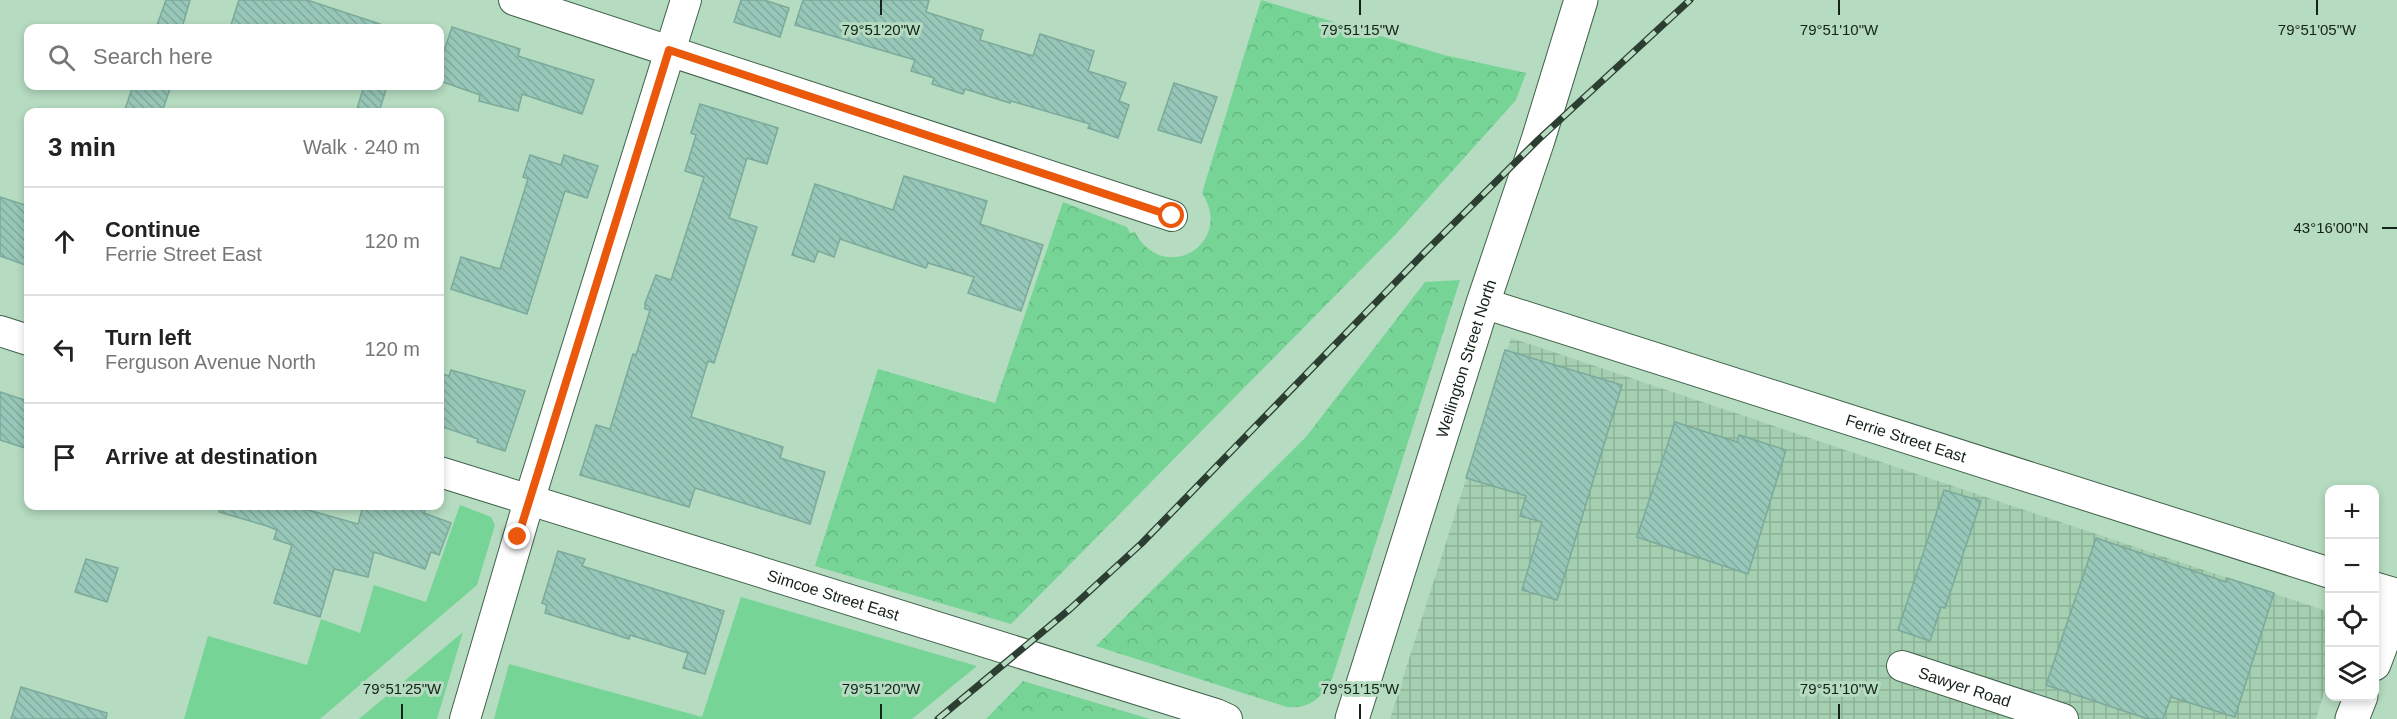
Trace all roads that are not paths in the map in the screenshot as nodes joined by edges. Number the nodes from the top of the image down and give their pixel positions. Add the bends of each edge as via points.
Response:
1 (514, 0) edge
2 (686, 0) edge
3 (1581, 0) edge
4 (669, 50) junction
5 (1172, 216) dead end
6 (1483, 303) junction
7 (0, 331) edge
8 (24, 339) edge
9 (444, 473) edge
10 (529, 501) junction
11 (2325, 571) edge
12 (2379, 589) edge
13 (2397, 594) edge
14 (2397, 603) edge
15 (2379, 651) edge
16 (1902, 666) dead end
17 (2359, 701) edge
18 (465, 719) edge
19 (1227, 719) edge
20 (1352, 719) edge
21 (2063, 719) edge
22 (2352, 719) edge

1 - 4 street
2 - 4 street
3 - 6 main road, Wellington Street North
4 - 5 street
4 - 10 street
6 - 11 street, Ferrie Street East
6 - 20 main road, Wellington Street North
7 - 8 street
9 - 10 street, Simcoe Street East
10 - 18 street
10 - 19 street, Simcoe Street East
12 - 13 street
14 - 15 main road
16 - 21 street, Sawyer Road
17 - 22 main road

